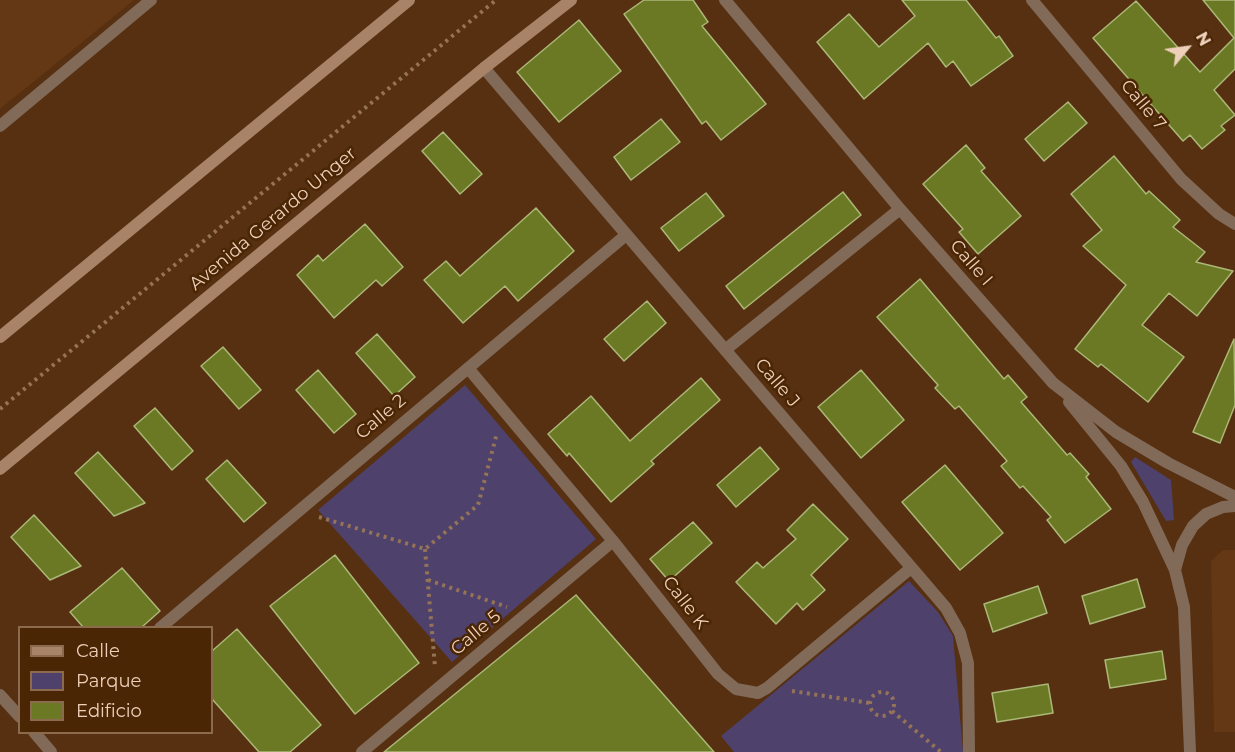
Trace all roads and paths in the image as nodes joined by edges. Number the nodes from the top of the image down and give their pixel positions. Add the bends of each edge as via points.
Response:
1 (151, 0) edge
2 (409, 0) edge
3 (496, 0) edge
4 (571, 0) edge
5 (725, 0) edge
6 (1032, 0) edge
7 (484, 69) junction
8 (0, 126) edge
9 (900, 209) junction
10 (1235, 224) edge
11 (626, 235) junction
12 (0, 337) edge
13 (724, 350) junction
14 (468, 368) junction
15 (1053, 383) junction
16 (0, 409) edge
17 (503, 410) junction
18 (0, 469) edge
19 (1235, 497) edge
20 (1235, 506) edge
21 (298, 511) junction
22 (613, 542) junction
23 (425, 549) junction
24 (911, 568) junction
25 (1175, 570) junction
26 (428, 580) junction
27 (527, 613) junction
28 (161, 626) edge
29 (767, 688) junction
30 (437, 689) junction
31 (0, 695) edge
32 (870, 703) junction
33 (892, 711) junction
34 (18, 715) edge
35 (36, 734) edge
36 (51, 752) edge
37 (362, 752) edge
38 (941, 752) edge
39 (969, 752) edge
40 (1190, 752) edge

1 - 8 street
2 - 12 main road
3 - 16 path
4 - 7 main road, Avenida Gerardo Unger
5 - 9 street, Calle I
6 - 10 street, Calle 7 via 1181,179
7 - 11 street, Calle J
7 - 18 main road, Avenida Gerardo Unger
9 - 13 street
9 - 15 street, Calle I
11 - 13 street, Calle J
11 - 14 street, Calle 2
13 - 24 street, Calle J
14 - 17 street, Calle K
14 - 21 street, Calle 2
15 - 19 street, Calle I via 1116,432
15 - 25 street via 1121,466
17 - 22 street, Calle K
17 - 23 path via 478,505
20 - 25 street via 1206,514 1193,526
21 - 23 path
21 - 28 street, Calle 2
22 - 27 street, Calle 5
22 - 29 street, Calle K via 718,674 746,693
23 - 26 path
24 - 29 street
24 - 39 street, Calle J via 946,608 960,633 968,663
25 - 40 street via 1184,607
26 - 27 path
26 - 30 path
27 - 30 street, Calle 5
29 - 32 path
30 - 37 street, Calle 5
31 - 34 street
32 - 33 path via 877,716
32 - 33 path via 873,695 884,692 893,700
33 - 38 path
35 - 36 street

